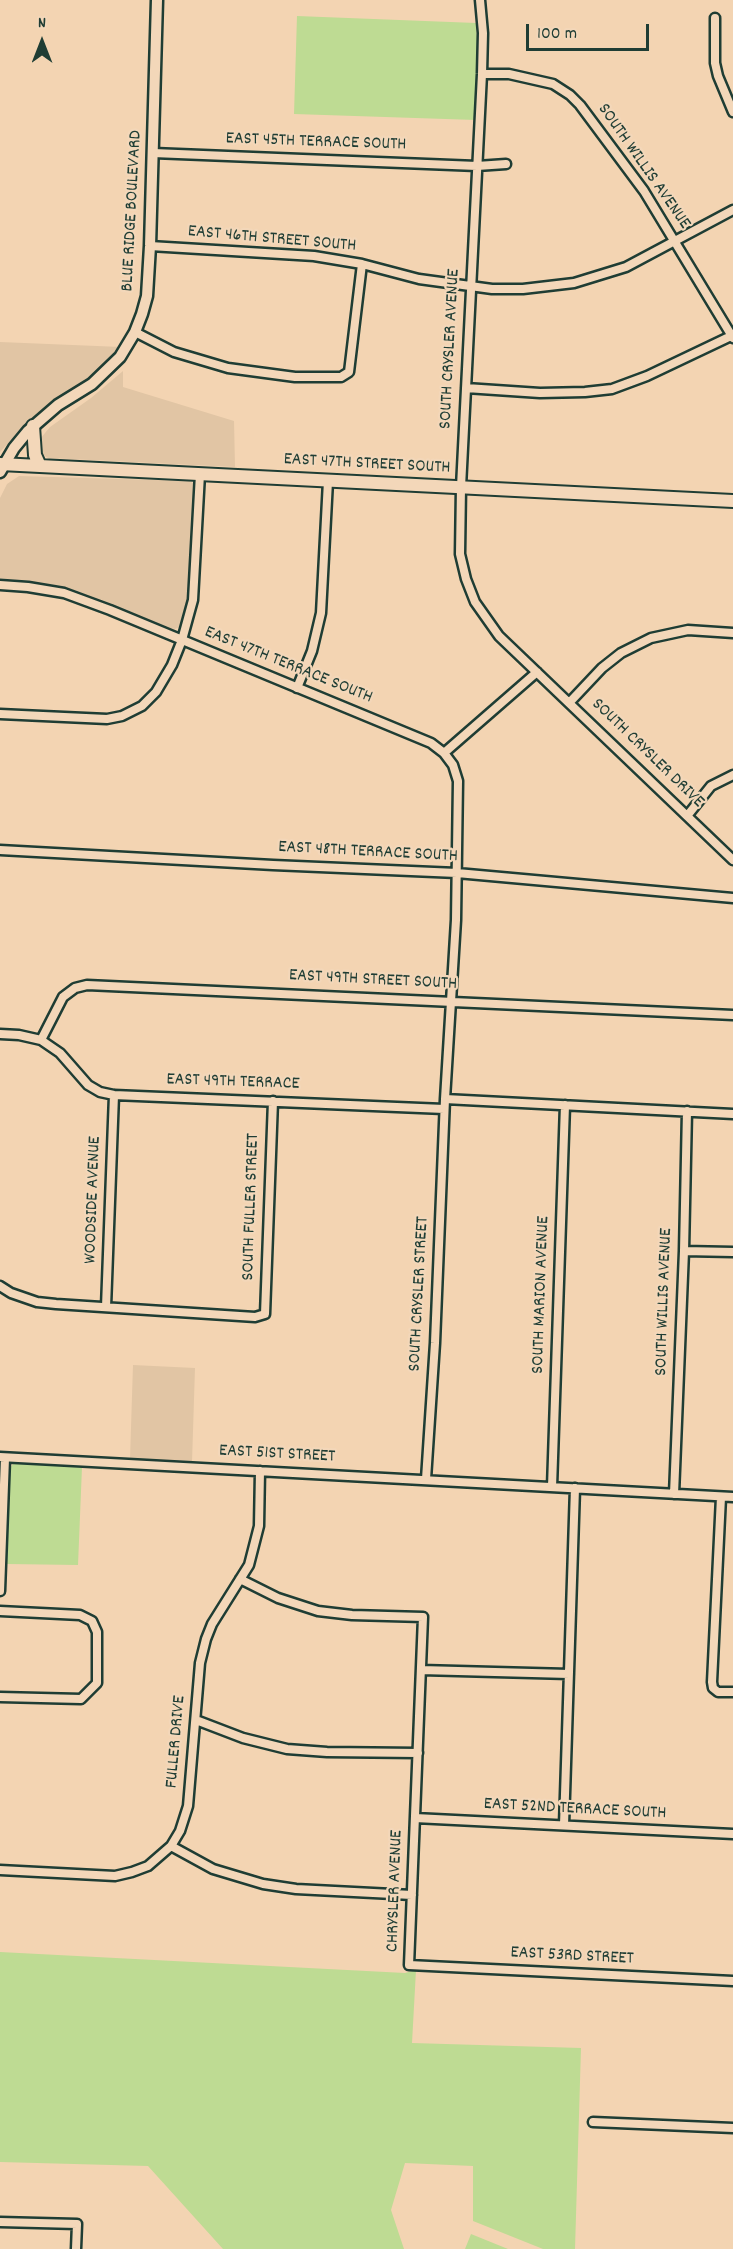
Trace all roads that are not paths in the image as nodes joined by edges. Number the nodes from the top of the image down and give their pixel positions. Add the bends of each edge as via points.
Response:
1 (157, 0) edge
2 (480, 0) edge
3 (715, 18) dead end
4 (482, 74) junction
5 (733, 111) edge
6 (153, 153) junction
7 (506, 164) dead end
8 (477, 166) junction
9 (733, 210) edge
10 (675, 242) junction
11 (150, 246) junction
12 (362, 264) junction
13 (471, 286) junction
14 (135, 332) junction
15 (733, 336) edge
16 (466, 388) junction
17 (33, 426) junction
18 (40, 466) junction
19 (2, 467) edge
20 (200, 474) junction
21 (328, 481) junction
22 (461, 487) junction
23 (733, 501) edge
24 (0, 585) edge
25 (733, 633) edge
26 (182, 640) junction
27 (537, 672) junction
28 (297, 688) junction
29 (569, 703) junction
30 (0, 714) edge
31 (444, 753) junction
32 (733, 775) edge
33 (687, 816) junction
34 (0, 850) edge
35 (733, 860) edge
36 (457, 873) junction
37 (733, 898) edge
38 (451, 1002) junction
39 (733, 1015) edge
40 (0, 1034) edge
41 (41, 1040) junction
42 (114, 1095) junction
43 (445, 1099) junction
44 (273, 1101) junction
45 (565, 1105) junction
46 (444, 1109) junction
47 (687, 1112) junction
48 (733, 1114) edge
49 (684, 1251) junction
50 (733, 1252) edge
51 (0, 1286) edge
52 (106, 1308) junction
53 (2, 1458) edge
54 (260, 1471) junction
55 (426, 1479) junction
56 (552, 1487) junction
57 (575, 1488) junction
58 (674, 1494) junction
59 (721, 1497) junction
60 (733, 1497) edge
61 (240, 1579) junction
62 (0, 1591) edge
63 (0, 1611) edge
64 (421, 1670) junction
65 (569, 1674) junction
66 (733, 1692) edge
67 (0, 1697) edge
68 (196, 1720) junction
69 (418, 1753) junction
70 (415, 1818) junction
71 (564, 1826) junction
72 (733, 1834) edge
73 (171, 1846) junction
74 (0, 1870) edge
75 (412, 1894) junction
76 (409, 1965) joint
77 (733, 1981) edge
78 (593, 2122) dead end
79 (733, 2128) edge
80 (0, 2222) edge
81 (76, 2249) edge

1 - 6 street, BLUE RIDGE BOULEVARD
2 - 4 street, SOUTH CRYSLER AVENUE
3 - 5 street via 715,63
4 - 8 street, SOUTH CRYSLER AVENUE
4 - 10 street, SOUTH WILLIS AVENUE via 532,78 553,84 570,95 620,157
6 - 8 street, EAST 45TH TERRACE SOUTH
6 - 11 street, BLUE RIDGE BOULEVARD
7 - 8 street, EAST 45TH TERRACE SOUTH
8 - 13 street, SOUTH CRYSLER AVENUE
9 - 10 street, EAST 46TH STREET SOUTH
10 - 13 street, EAST 46TH STREET SOUTH via 626,267 574,283 523,289
10 - 15 street, SOUTH WILLIS AVENUE
11 - 12 street, EAST 46TH STREET SOUTH via 314,256
11 - 14 street, BLUE RIDGE BOULEVARD via 147,296
12 - 13 street, EAST 46TH STREET SOUTH via 419,279
12 - 14 street via 349,372 341,378 295,377 228,368 174,352
13 - 16 street, SOUTH CRYSLER AVENUE
14 - 17 street, BLUE RIDGE BOULEVARD via 103,375
15 - 16 street via 612,389 540,393
16 - 22 street, SOUTH CRYSLER AVENUE
17 - 18 main road via 35,455
17 - 19 street, BLUE RIDGE BOULEVARD
18 - 19 main road, EAST 47TH STREET SOUTH
18 - 20 main road, EAST 47TH STREET SOUTH
20 - 21 main road, EAST 47TH STREET SOUTH
20 - 26 street via 193,600
21 - 22 main road, EAST 47TH STREET SOUTH
21 - 28 street via 321,613 312,651
22 - 23 main road, EAST 47TH STREET SOUTH
22 - 27 street, SOUTH CRYSLER AVENUE via 460,554 475,602 499,636
24 - 26 street, EAST 47TH TERRACE SOUTH via 64,592
25 - 29 street via 688,630 651,638 602,668
26 - 28 street, EAST 47TH TERRACE SOUTH
26 - 30 street via 156,692 142,706 122,716 96,720
27 - 29 street, SOUTH CRYSLER DRIVE
27 - 31 street
28 - 31 street, EAST 47TH TERRACE SOUTH via 431,743
29 - 33 street, SOUTH CRYSLER DRIVE
31 - 36 street via 458,781
32 - 33 street via 711,786
33 - 35 street, SOUTH CRYSLER DRIVE
34 - 36 street, EAST 48TH TERRACE SOUTH
36 - 37 street, EAST 48TH TERRACE SOUTH
36 - 38 street
38 - 39 street, EAST 49TH STREET SOUTH
38 - 41 street, EAST 49TH STREET SOUTH via 87,985 63,997
38 - 43 street
40 - 41 street
41 - 42 street, EAST 49TH TERRACE via 60,1053 88,1085
42 - 44 street, EAST 49TH TERRACE
42 - 52 street, WOODSIDE AVENUE
43 - 45 street
43 - 46 street
44 - 46 street, EAST 49TH TERRACE
44 - 52 street, SOUTH FULLER STREET via 265,1314 255,1317
45 - 47 street
45 - 56 street, SOUTH MARION AVENUE
46 - 55 street, SOUTH CRYSLER STREET
47 - 48 street
47 - 49 street, SOUTH WILLIS AVENUE
49 - 50 street
49 - 58 street, SOUTH WILLIS AVENUE
51 - 52 street via 37,1302
53 - 54 street, EAST 51ST STREET
53 - 62 street
54 - 55 street, EAST 51ST STREET
54 - 61 street, FULLER DRIVE via 257,1540 249,1566
55 - 56 street, EAST 51ST STREET
56 - 57 street, EAST 51ST STREET
57 - 58 street
57 - 65 street
58 - 59 street
59 - 60 street
59 - 66 street via 713,1688
61 - 64 street via 278,1598 318,1611 423,1617
61 - 68 street, FULLER DRIVE via 206,1639
63 - 67 street via 80,1615 92,1621 98,1632 97,1683 81,1699
64 - 65 street
64 - 69 street
65 - 71 street
68 - 69 street via 287,1749
68 - 73 street, FULLER DRIVE via 188,1806
69 - 70 street
70 - 71 street, EAST 52ND TERRACE SOUTH
70 - 75 street, CHRYSLER AVENUE
71 - 72 street, EAST 52ND TERRACE SOUTH
73 - 74 street, FULLER DRIVE via 148,1866 115,1876
73 - 75 street via 213,1869 263,1884
75 - 76 street, CHRYSLER AVENUE
76 - 77 street, EAST 53RD STREET
78 - 79 street
80 - 81 street via 77,2224

